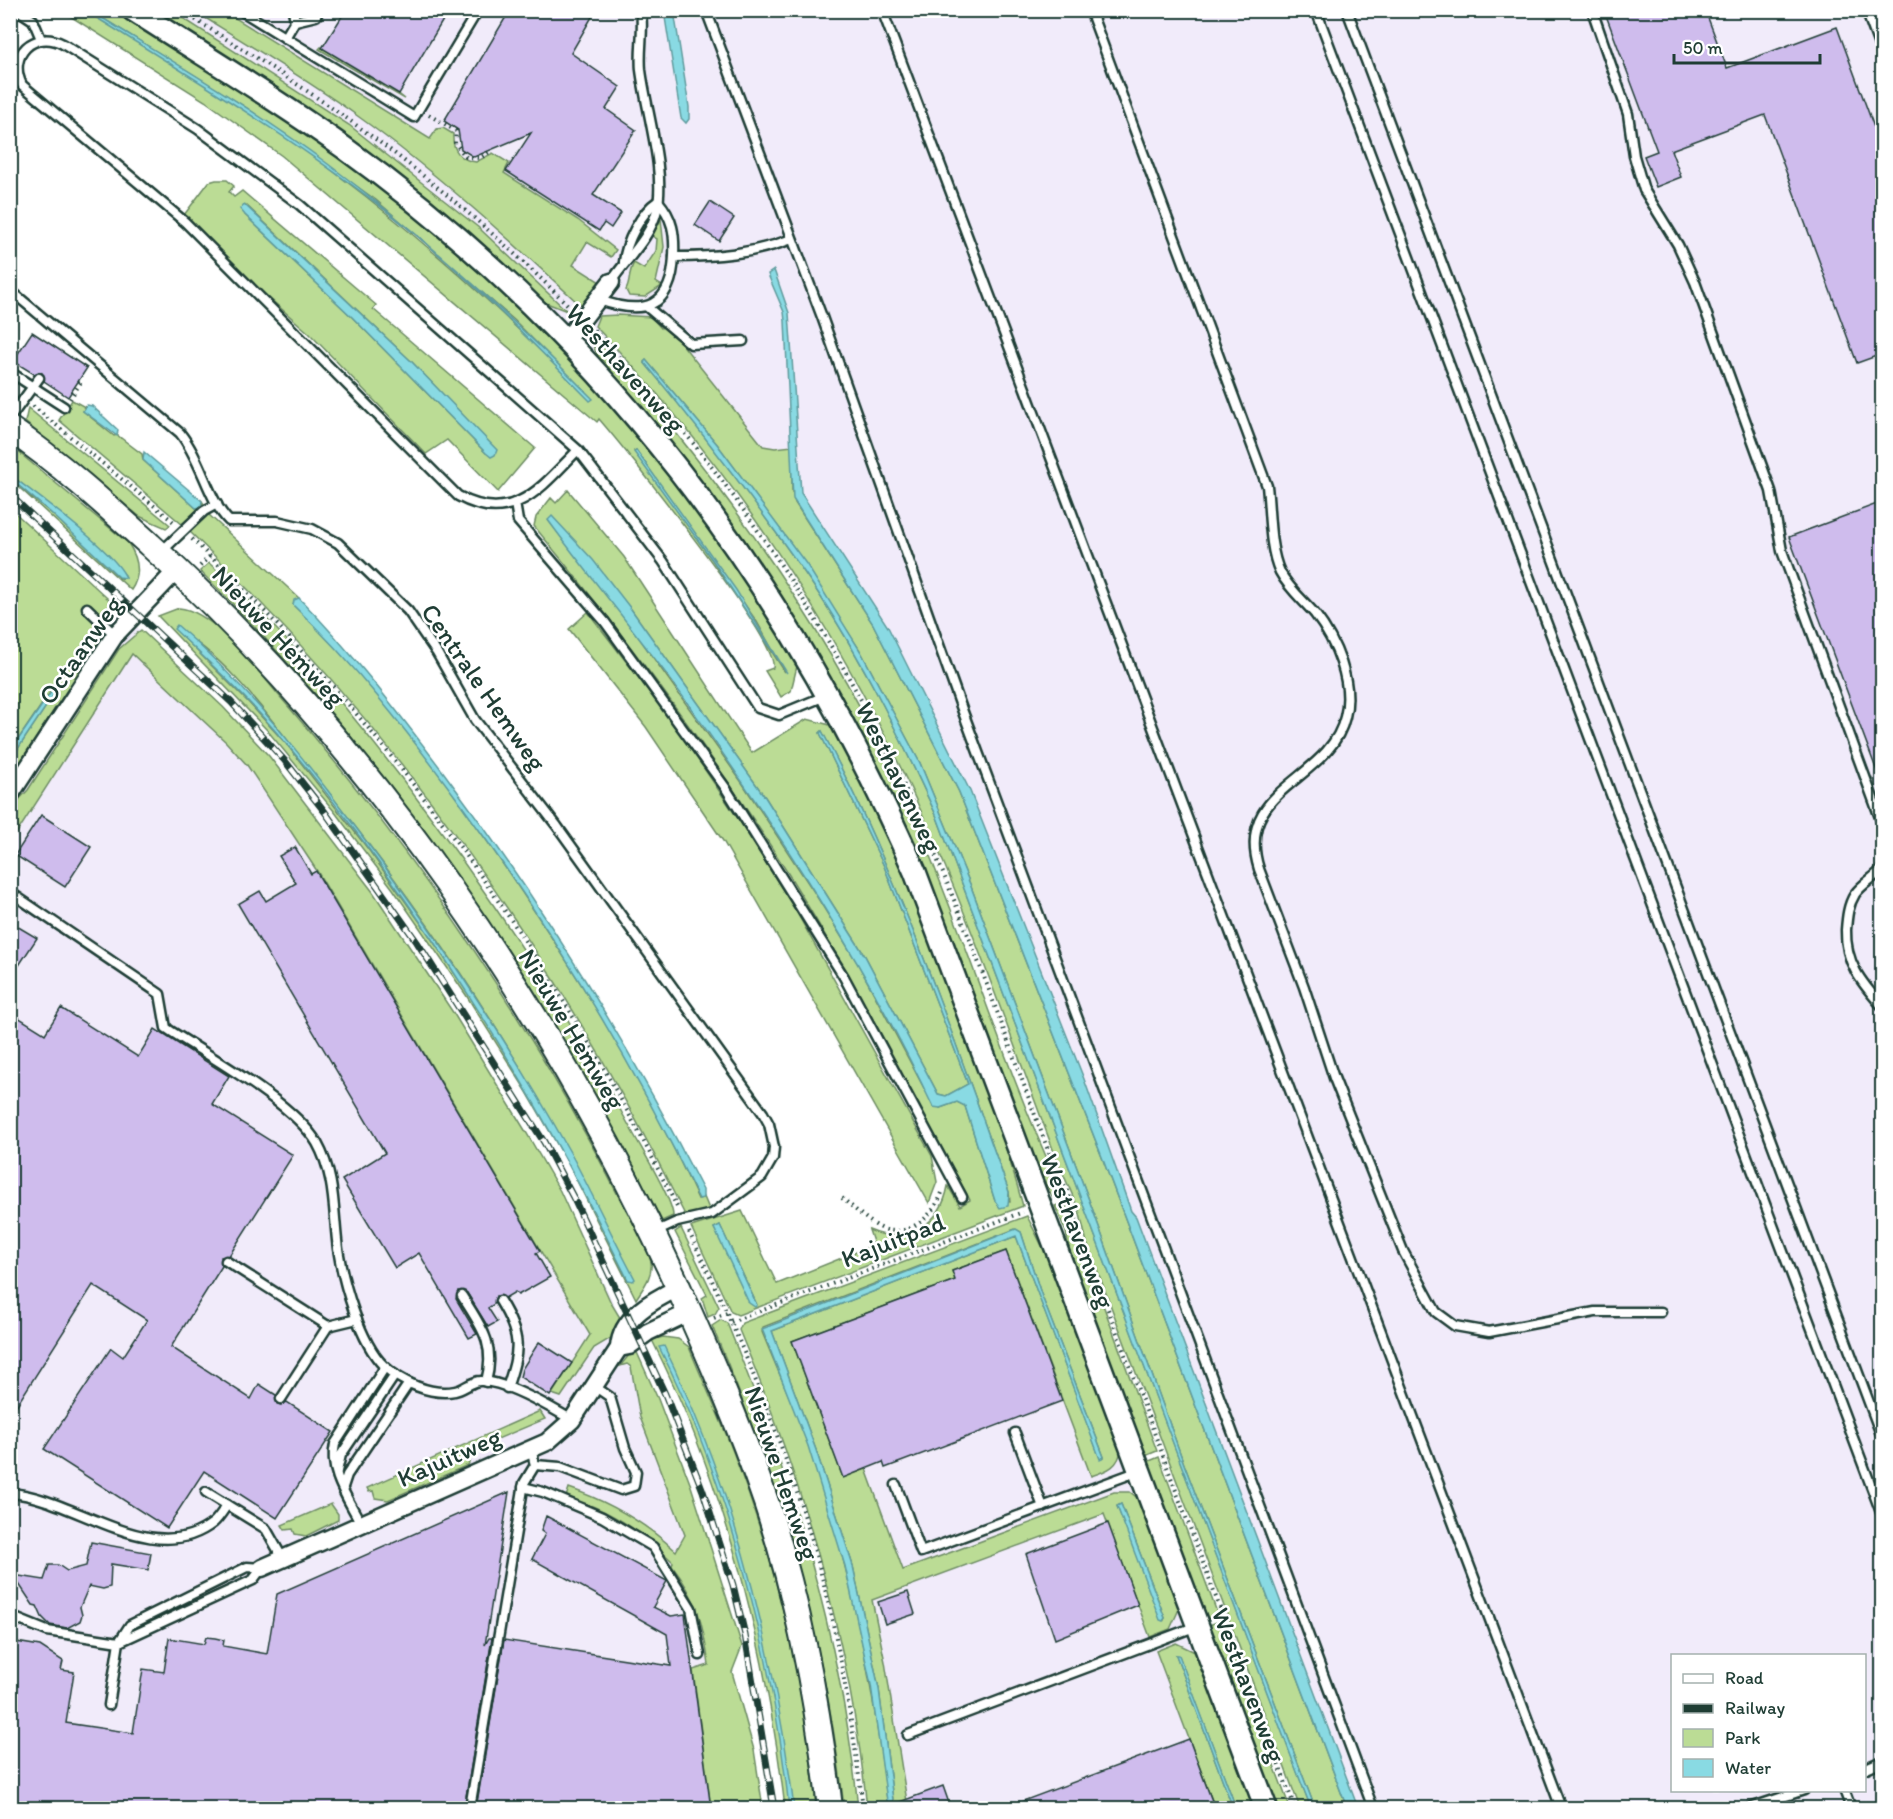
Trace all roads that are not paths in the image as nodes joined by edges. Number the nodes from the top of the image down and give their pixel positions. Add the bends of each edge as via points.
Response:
1 (18, 10) edge
2 (133, 10) edge
3 (240, 10) edge
4 (293, 10) edge
5 (319, 10) edge
6 (478, 10) edge
7 (640, 10) edge
8 (706, 10) edge
9 (882, 10) edge
10 (1090, 10) edge
11 (1316, 10) edge
12 (1347, 10) edge
13 (1592, 10) edge
14 (1866, 10) edge
15 (296, 21) junction
16 (285, 38) junction
17 (41, 39) junction
18 (1882, 53) edge
19 (658, 201) junction
20 (792, 239) junction
21 (674, 257) junction
22 (611, 282) joint
23 (10, 290) edge
24 (599, 300) junction
25 (647, 307) junction
26 (567, 339) junction
27 (743, 340) dead end
28 (10, 372) edge
29 (39, 378) dead end
30 (33, 387) junction
31 (64, 407) dead end
32 (10, 418) edge
33 (10, 429) edge
34 (578, 450) junction
35 (515, 503) junction
36 (217, 504) junction
37 (159, 553) junction
38 (177, 570) junction
39 (87, 608) dead end
40 (115, 635) junction
41 (829, 695) junction
42 (10, 795) edge
43 (1882, 823) edge
44 (1882, 869) edge
45 (10, 892) edge
46 (1882, 1006) edge
47 (962, 1197) dead end
48 (653, 1233) junction
49 (226, 1261) dead end
50 (678, 1288) junction
51 (462, 1296) dead end
52 (500, 1301) dead end
53 (1661, 1311) dead end
54 (690, 1312) junction
55 (357, 1319) junction
56 (328, 1326) junction
57 (619, 1348) junction
58 (385, 1367) junction
59 (395, 1375) junction
60 (486, 1382) junction
61 (409, 1383) junction
62 (594, 1386) junction
63 (507, 1388) junction
64 (281, 1399) dead end
65 (572, 1420) junction
66 (1015, 1433) dead end
67 (1882, 1437) edge
68 (533, 1457) junction
69 (1140, 1471) junction
70 (338, 1476) junction
71 (896, 1485) dead end
72 (523, 1487) junction
73 (343, 1488) junction
74 (206, 1492) dead end
75 (10, 1493) edge
76 (227, 1505) junction
77 (1042, 1507) junction
78 (1882, 1515) edge
79 (361, 1524) junction
80 (283, 1559) junction
81 (262, 1568) junction
82 (10, 1616) edge
83 (1198, 1626) junction
84 (119, 1641) junction
85 (700, 1655) dead end
86 (109, 1705) dead end
87 (908, 1735) dead end
88 (1882, 1761) edge
89 (1866, 1768) edge
90 (1801, 1792) edge
91 (1844, 1792) edge
92 (470, 1809) edge
93 (830, 1809) edge
94 (1266, 1809) edge
95 (1373, 1809) edge
96 (1561, 1809) edge
97 (1750, 1809) edge
98 (1851, 1809) edge

1 - 17 lane via 33,20
2 - 26 street, Westhavenweg via 343,147 460,240
3 - 16 lane
4 - 15 lane
5 - 15 lane via 316,16
6 - 16 lane via 414,117
7 - 19 lane via 644,31 640,67
8 - 20 lane
9 - 96 lane
10 - 53 lane via 1267,486 1273,547 1280,570 1324,627 1344,676 1347,703 1338,736 1326,754 1266,805 1256,827 1254,849 1334,1078 1403,1251 1436,1312 1466,1330 1489,1332 1595,1312
11 - 78 lane
12 - 67 lane
13 - 43 lane via 1629,114 1634,156 1644,190 1678,245 1695,282 1771,491 1782,551
14 - 18 lane
15 - 16 lane
17 - 34 lane via 63,44 162,106 300,205
17 - 35 lane via 27,45 18,59 16,68 21,85 185,222 450,490 482,505
19 - 21 lane via 673,227
19 - 22 lane via 657,211 636,252
20 - 21 lane via 735,255
20 - 95 lane via 963,712
21 - 25 lane via 668,290 661,300
22 - 24 street
23 - 36 lane, Centrale Hemweg via 180,433 194,453
24 - 25 lane via 628,308
24 - 26 street
25 - 27 lane via 692,344
26 - 41 street, Westhavenweg via 632,411 724,529
28 - 30 lane
29 - 30 lane
30 - 31 lane
30 - 32 lane
33 - 37 main road, Nieuwe Hemweg
34 - 35 lane via 534,495
34 - 41 lane via 663,561 758,708 772,715 787,714
35 - 47 lane via 518,521 605,622 731,797 844,977
36 - 37 lane via 204,511
36 - 48 lane, Centrale Hemweg via 229,521 294,524 338,543 408,611 475,720 557,826 770,1124 773,1158 754,1185 712,1214 677,1222
37 - 38 main road, Nieuwe Hemweg
38 - 40 street, Octaanweg
38 - 48 main road, Nieuwe Hemweg via 299,696 417,844 551,1046
39 - 40 lane
40 - 42 street, Octaanweg
41 - 69 street, Westhavenweg via 915,872
44 - 46 lane via 1855,895 1846,918 1845,941 1855,972
45 - 55 lane via 160,994 166,1028 282,1105 307,1129 329,1169 338,1251
48 - 50 main road, Nieuwe Hemweg
49 - 56 lane
50 - 54 main road, Nieuwe Hemweg
50 - 57 street, Kajuitweg via 646,1304 620,1336
51 - 60 lane via 489,1347 491,1361
52 - 63 lane via 512,1320 518,1342
54 - 57 street, Kajuitweg
54 - 93 main road, Nieuwe Hemweg via 746,1445 783,1557 813,1690
55 - 56 lane
55 - 58 lane via 366,1342
56 - 64 lane
57 - 62 street, Kajuitweg
58 - 59 lane
58 - 70 lane via 335,1444 332,1461
59 - 61 lane
59 - 70 lane via 341,1455
60 - 61 lane via 455,1391
60 - 63 lane
61 - 73 lane via 347,1475
62 - 65 street, Kajuitweg
62 - 68 lane via 610,1397 636,1472 634,1486 621,1490
63 - 65 lane
65 - 68 street, Kajuitweg
66 - 77 lane
68 - 72 lane
68 - 79 street, Kajuitweg
69 - 77 lane
69 - 83 street, Westhavenweg
70 - 73 lane
71 - 77 lane via 921,1552
72 - 85 lane via 602,1517 653,1547 691,1608
72 - 92 lane
73 - 79 lane
74 - 76 lane
75 - 76 lane via 41,1497 108,1525 164,1540 183,1537 213,1523
76 - 80 lane via 266,1529
79 - 80 street, Kajuitweg
80 - 81 street, Kajuitweg
81 - 84 lane via 253,1580
81 - 84 lane via 247,1567 153,1612 130,1625
82 - 84 lane via 47,1631
83 - 87 lane
83 - 94 street, Westhavenweg
84 - 86 lane
88 - 89 lane
90 - 97 lane
91 - 98 lane

